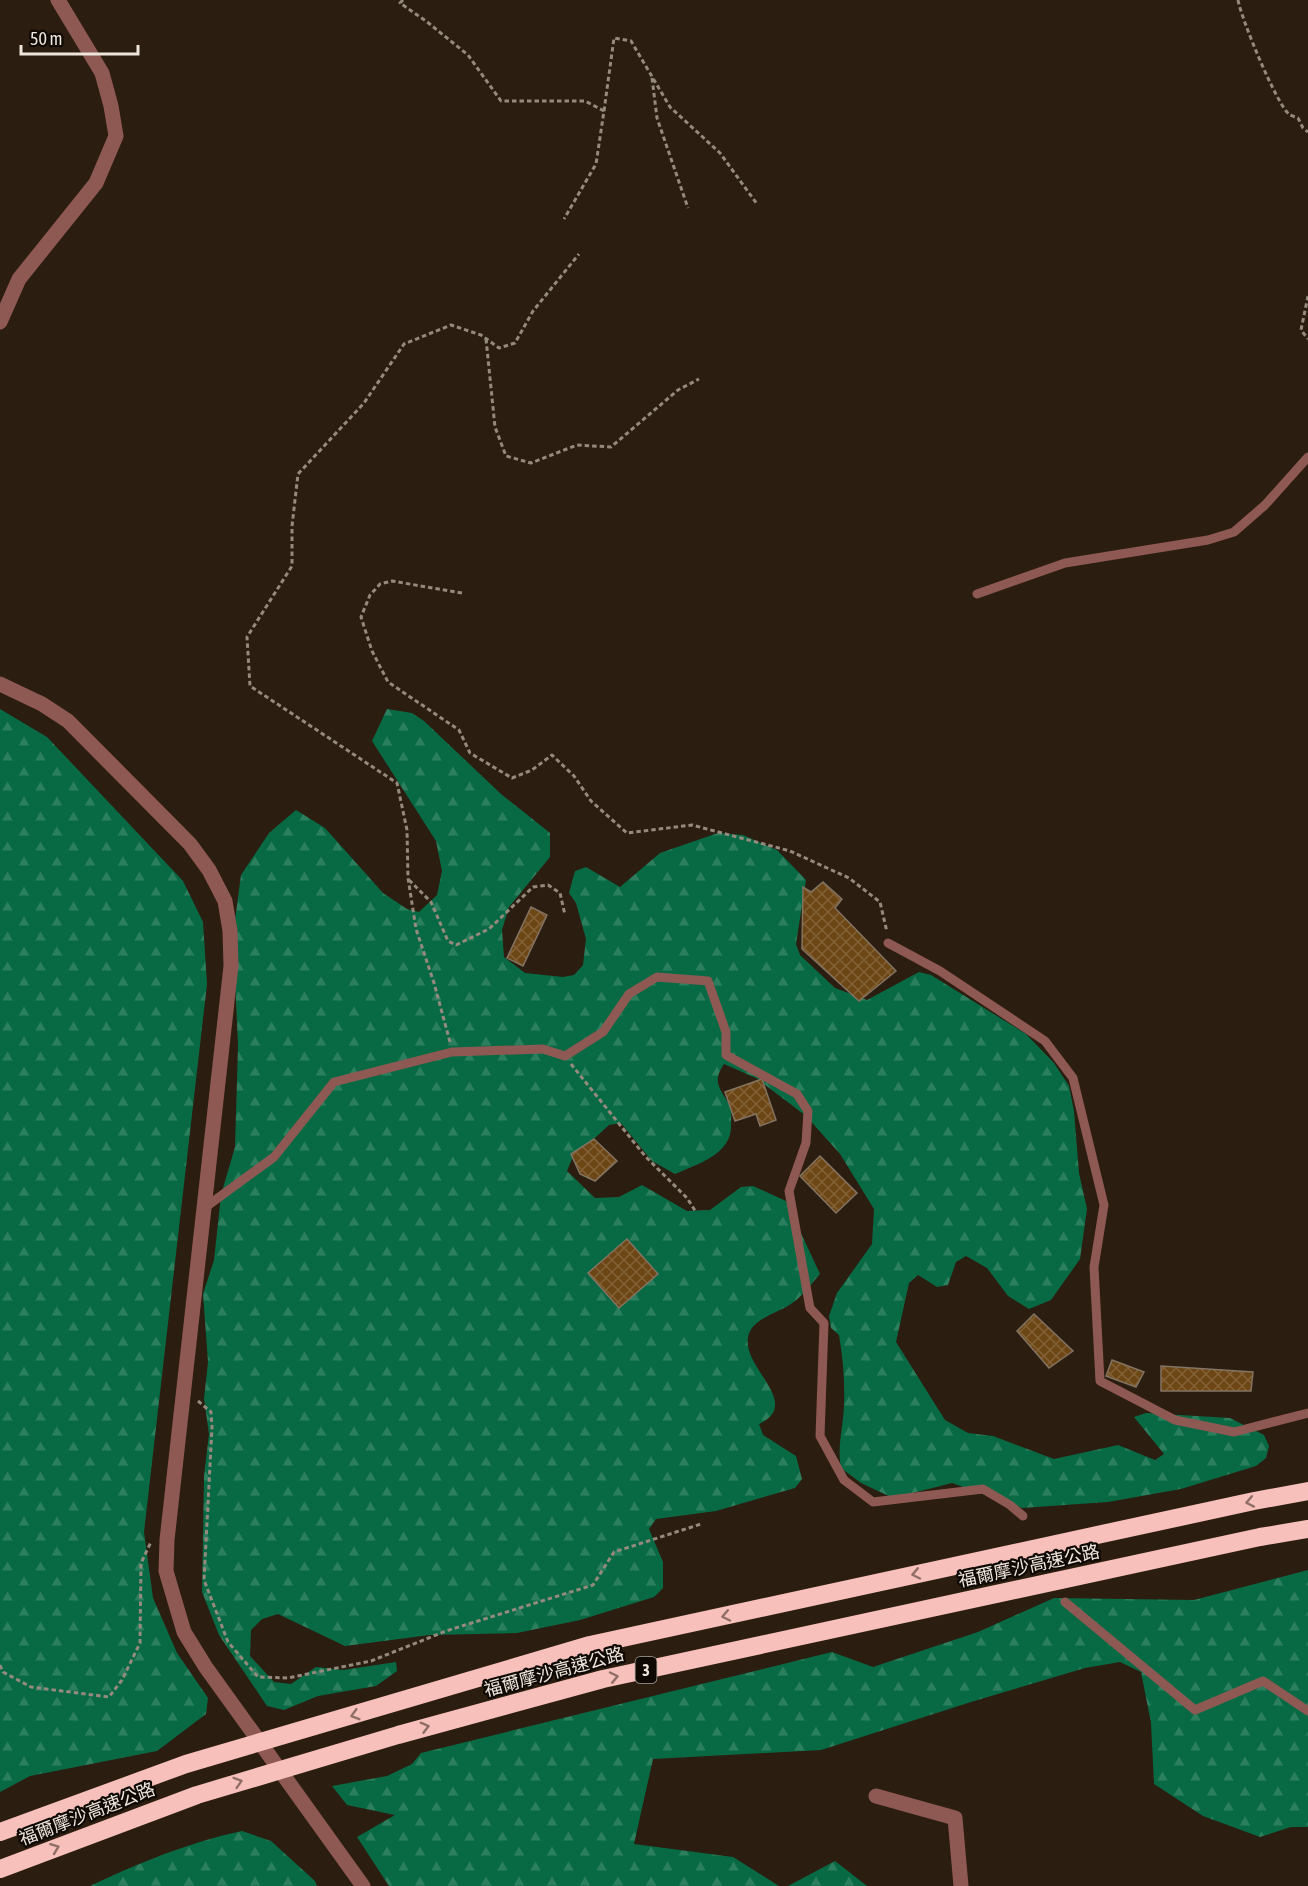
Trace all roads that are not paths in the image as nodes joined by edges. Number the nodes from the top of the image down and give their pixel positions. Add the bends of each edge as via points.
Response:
1 (58, 0) edge
2 (0, 322) edge
3 (1308, 457) edge
4 (976, 594) dead end
5 (0, 684) edge
6 (888, 943) road end
7 (203, 1209) junction
8 (1308, 1413) edge
9 (1308, 1491) edge
10 (1023, 1516) dead end
11 (1308, 1529) edge
12 (1065, 1602) dead end
13 (1308, 1711) edge
14 (876, 1796) dead end
15 (0, 1832) edge
16 (0, 1869) edge
17 (363, 1886) edge
18 (961, 1886) edge

1 - 2 street via 102,73 116,136 96,183 19,279
3 - 4 lane via 1265,505 1234,532 1208,540 1065,564
5 - 7 street via 42,704 68,722 190,844 225,902 231,966
6 - 8 lane via 940,971 1045,1041 1073,1078 1104,1204 1094,1267 1100,1381 1175,1420 1234,1432
7 - 10 lane via 274,1157 334,1082 452,1052 543,1049 565,1056 603,1032 629,994 657,977 708,981 726,1032 726,1055 797,1094 808,1111 806,1143 789,1191 810,1308 824,1323 820,1436 844,1480 873,1502 983,1489
7 - 17 street via 166,1540 166,1570 184,1632 205,1666
9 -> 15 highway, 福爾摩沙高速公路 / 3 via 590,1645 186,1764
16 -> 11 highway, 福爾摩沙高速公路 / 3 via 197,1795 603,1679
12 - 13 lane via 1195,1710 1263,1681
14 - 18 street via 956,1818

